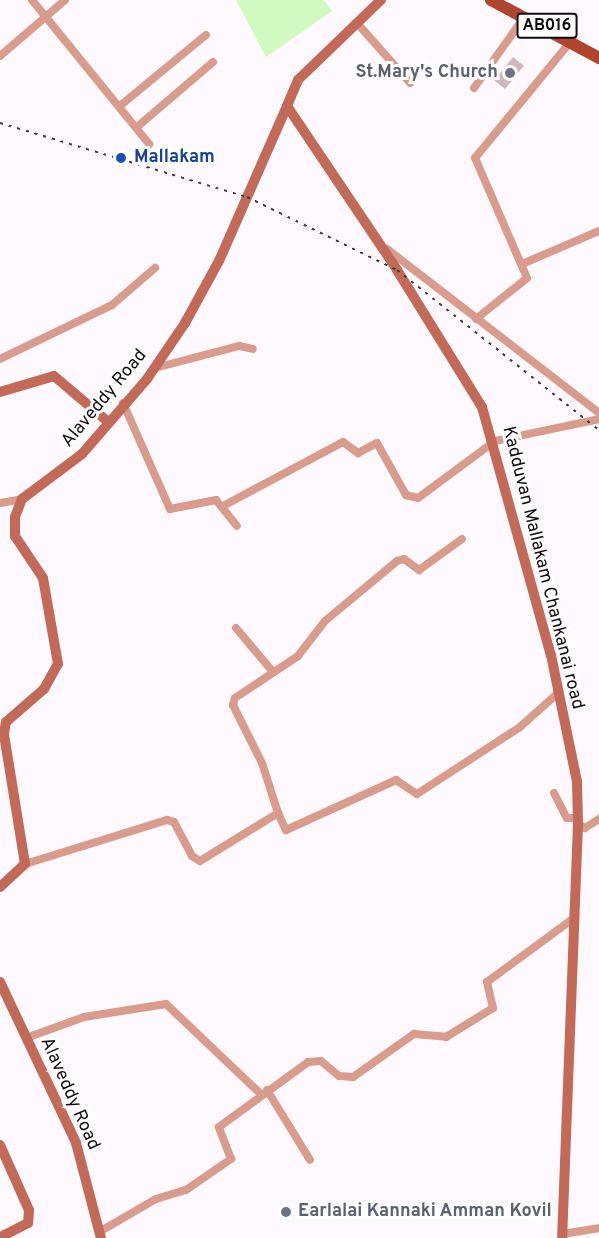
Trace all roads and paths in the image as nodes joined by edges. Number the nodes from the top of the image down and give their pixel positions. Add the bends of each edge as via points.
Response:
1 (32, 0) edge
2 (65, 0) edge
3 (381, 0) edge
4 (492, 0) edge
5 (525, 16) junction
6 (43, 19) junction
7 (357, 22) junction
8 (206, 35) dead end
9 (571, 41) junction
10 (0, 56) edge
11 (599, 58) edge
12 (213, 62) dead end
13 (410, 83) dead end
14 (474, 88) dead end
15 (121, 105) junction
16 (287, 106) junction
17 (137, 127) junction
18 (149, 144) dead end
19 (599, 231) edge
20 (379, 242) junction
21 (522, 264) junction
22 (155, 268) dead end
23 (476, 319) junction
24 (254, 349) dead end
25 (0, 359) edge
26 (154, 369) junction
27 (0, 392) edge
28 (123, 403) junction
29 (599, 413) edge
30 (599, 419) edge
31 (107, 420) junction
32 (495, 441) junction
33 (22, 499) junction
34 (0, 503) edge
35 (223, 506) junction
36 (237, 526) dead end
37 (462, 539) dead end
38 (236, 628) dead end
39 (273, 672) junction
40 (558, 693) junction
41 (2, 732) edge
42 (554, 793) dead end
43 (278, 813) junction
44 (599, 819) edge
45 (578, 821) junction
46 (25, 864) junction
47 (0, 887) edge
48 (574, 918) junction
49 (0, 982) edge
50 (4, 1005) edge
51 (26, 1038) junction
52 (264, 1092) junction
53 (0, 1146) edge
54 (310, 1160) dead end
55 (599, 1228) edge
56 (100, 1235) edge
57 (562, 1236) edge
58 (0, 1237) edge

1 - 6 street
2 - 6 street
3 - 7 street
4 - 5 main road, AB016
5 - 9 main road, AB016
5 - 14 street
6 - 10 street
6 - 15 street
7 - 13 street
7 - 16 street via 298,80
8 - 15 street
9 - 11 main road, AB016
9 - 21 street via 475,158
12 - 17 street
15 - 17 street
16 - 20 street, Kadduvan Mallakam Chankanai road
16 - 26 street, Alaveddy Road via 219,261
17 - 18 street
19 - 21 street
20 - 23 street
20 - 32 street, Kadduvan Mallakam Chankanai road via 482,407
21 - 23 street via 525,282
22 - 25 street via 112,305
23 - 29 street
24 - 26 street via 239,346
26 - 28 street, Alaveddy Road
27 - 31 street via 54,376
28 - 31 street, Alaveddy Road
28 - 35 street via 170,509 210,499
30 - 32 street
31 - 33 street, Alaveddy Road via 82,454
32 - 35 street via 418,498 406,495 377,443 355,453 343,442
32 - 40 street, Kadduvan Mallakam Chankanai road
33 - 34 street
33 - 41 street via 15,517 15,536 41,573 58,664 44,689 6,722
35 - 36 street
37 - 39 street via 419,570 404,559 397,561 325,621 298,656
38 - 39 street
39 - 43 street via 245,690 233,705 262,764
40 - 43 street via 520,728 417,794 396,780 286,830
40 - 45 street, Kadduvan Mallakam Chankanai road via 577,782
41 - 46 street
42 - 45 street via 567,818
43 - 46 street via 200,861 192,856 174,822 167,820
44 - 45 street via 585,828
45 - 48 street, Kadduvan Mallakam Chankanai road
46 - 47 street
48 - 52 street via 487,982 493,1008 446,1036 414,1034 353,1077 339,1076 321,1061 308,1062
48 - 57 street, Kadduvan Mallakam Chankanai road
49 - 50 street, Alaveddy Road
50 - 51 street, Alaveddy Road
51 - 52 street via 84,1017 166,1004
51 - 56 street, Alaveddy Road via 76,1143
52 - 54 street
52 - 56 street via 219,1127 231,1159 195,1186 149,1203
53 - 58 street via 29,1210 27,1223
55 - 57 street

